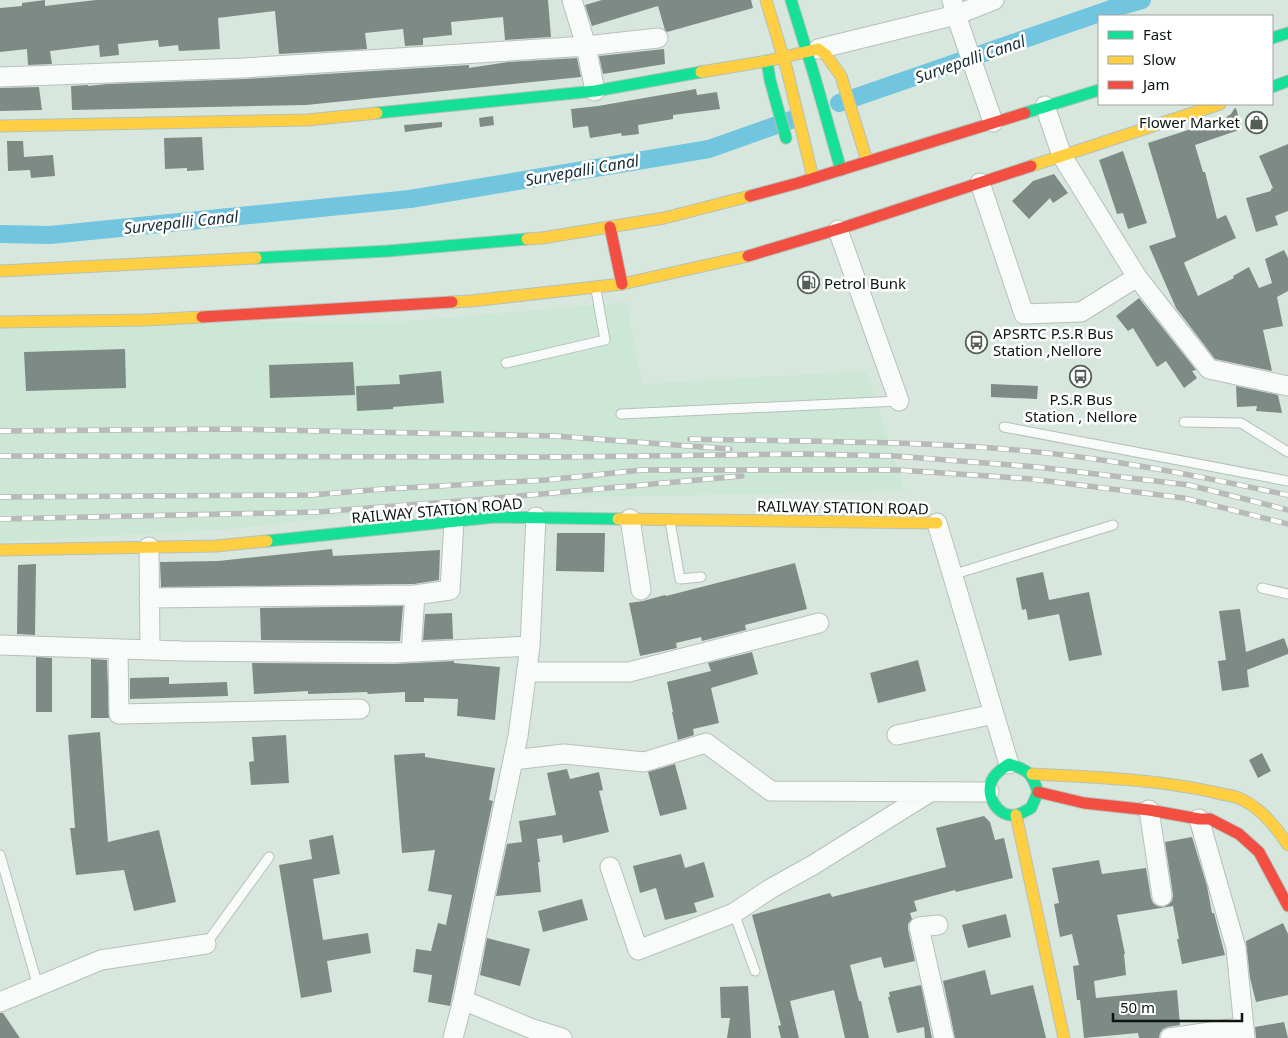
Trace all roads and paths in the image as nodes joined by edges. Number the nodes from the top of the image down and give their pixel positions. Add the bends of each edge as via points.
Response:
1 (572, 0) edge
2 (766, 0) edge
3 (791, 0) edge
4 (994, 0) edge
5 (954, 7) edge
6 (1288, 33) edge
7 (658, 38) dead end
8 (1273, 38) edge
9 (586, 46) junction
10 (812, 50) junction
11 (784, 57) junction
12 (767, 61) junction
13 (0, 77) edge
14 (1288, 81) edge
15 (1273, 87) edge
16 (1098, 90) edge
17 (595, 91) junction
18 (1217, 105) edge
19 (1045, 106) junction
20 (993, 122) junction
21 (0, 126) edge
22 (789, 152) dead end
23 (1062, 156) junction
24 (867, 161) junction
25 (841, 170) junction
26 (813, 178) junction
27 (980, 184) junction
28 (610, 227) junction
29 (838, 230) junction
30 (0, 271) edge
31 (1137, 277) junction
32 (622, 284) junction
33 (595, 287) junction
34 (0, 322) edge
35 (506, 364) dead end
36 (1288, 386) edge
37 (899, 400) joint
38 (621, 414) dead end
39 (1184, 422) dead end
40 (1004, 427) dead end
41 (1288, 452) edge
42 (1288, 481) edge
43 (536, 517) junction
44 (630, 519) junction
45 (669, 519) junction
46 (454, 521) junction
47 (937, 523) joint
48 (1113, 525) dead end
49 (148, 547) junction
50 (0, 550) edge
51 (952, 575) junction
52 (700, 577) dead end
53 (1262, 588) dead end
54 (641, 590) dead end
55 (1288, 594) edge
56 (415, 595) junction
57 (149, 598) junction
58 (819, 623) dead end
59 (0, 644) edge
60 (530, 646) junction
61 (118, 648) junction
62 (150, 650) junction
63 (411, 652) junction
64 (526, 672) junction
65 (360, 708) dead end
66 (994, 714) junction
67 (897, 735) dead end
68 (513, 760) junction
69 (1009, 764) junction
70 (1032, 774) junction
71 (930, 792) junction
72 (989, 792) junction
73 (1038, 792) junction
74 (1150, 810) junction
75 (1016, 815) junction
76 (1199, 819) junction
77 (1277, 844) edge
78 (0, 855) edge
79 (269, 857) dead end
80 (610, 867) dead end
81 (1162, 896) dead end
82 (1288, 906) edge
83 (734, 913) junction
84 (938, 926) dead end
85 (206, 944) joint
86 (755, 971) dead end
87 (38, 986) junction
88 (463, 1000) junction
89 (0, 1002) edge
90 (1245, 1032) edge
91 (453, 1038) edge
92 (562, 1038) edge
93 (944, 1038) edge
94 (1064, 1038) edge
95 (1170, 1038) edge

1 - 9 street
2 - 11 main road
3 - 10 main road
4 - 5 street
5 - 10 street
5 - 20 street
6 - 8 main road
7 - 9 street
9 - 13 street via 243,68
9 - 17 street
10 - 11 main road
10 - 24 main road via 826,55 841,76
10 - 25 main road via 815,78
11 - 12 main road
11 - 26 main road
12 - 17 main road
12 - 22 main road
14 - 15 main road
16 - 19 main road
17 - 21 main road via 307,120
18 - 23 main road
19 - 20 main road
19 - 23 street
20 - 24 main road
23 - 27 main road
23 - 31 street
24 - 25 main road
25 - 26 main road
26 - 28 main road via 797,179 664,218
27 - 29 main road
27 - 31 street via 1024,314 1081,312
28 - 30 main road via 542,238 388,251
28 - 32 main road
29 - 32 main road via 759,254
29 - 37 street
31 - 36 street via 1208,369
32 - 33 main road
33 - 34 main road via 471,301 155,320
33 - 35 lane via 605,340
37 - 38 lane
39 - 41 lane via 1241,423
40 - 42 lane
43 - 44 main road, RAILWAY STATION ROAD
43 - 46 main road, RAILWAY STATION ROAD
43 - 60 street
44 - 45 main road, RAILWAY STATION ROAD
44 - 54 street
45 - 47 main road, RAILWAY STATION ROAD
45 - 52 lane via 680,579
46 - 49 main road, RAILWAY STATION ROAD via 216,546
46 - 56 street via 450,590
47 - 51 street
48 - 51 lane
49 - 50 main road, RAILWAY STATION ROAD
49 - 57 street
51 - 66 street
53 - 55 lane
56 - 57 street
56 - 63 street
57 - 62 street
58 - 64 street via 629,672
59 - 61 street
60 - 63 street
60 - 64 street
61 - 62 street
61 - 65 street via 119,714
62 - 63 street
64 - 68 street
66 - 67 street
66 - 69 street
68 - 71 street via 564,754 644,762 706,743 771,791
68 - 88 street
69 - 70 main road
69 - 72 main road via 992,779
70 - 73 main road
70 - 77 main road via 1149,781 1203,789 1244,800 1268,821
71 - 72 street
71 - 83 street
72 - 75 main road via 993,804 1003,813
73 - 74 main road via 1084,803
73 - 75 main road via 1031,808
74 - 76 main road
74 - 81 street
75 - 94 main road
76 - 77 main road
76 - 90 street via 1236,948
77 - 82 main road
78 - 87 lane
79 - 85 lane
80 - 83 street via 638,950
83 - 86 lane
84 - 93 street via 919,927
85 - 87 street via 101,960
87 - 89 street
88 - 91 street
88 - 92 street
90 - 95 street

